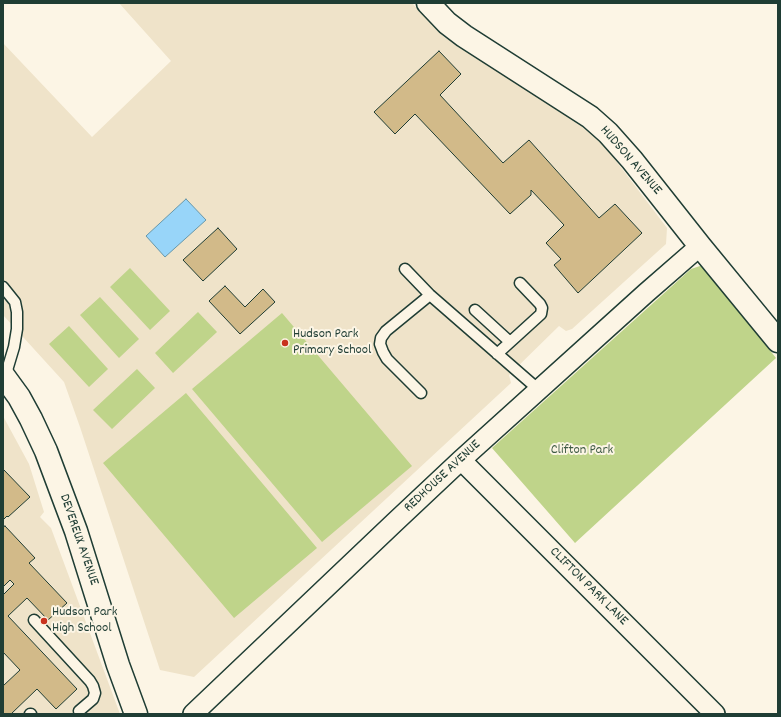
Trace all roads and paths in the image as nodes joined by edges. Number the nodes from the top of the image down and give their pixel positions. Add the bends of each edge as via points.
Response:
1 (428, 3) edge
2 (700, 246) junction
3 (405, 269) dead end
4 (520, 283) dead end
5 (3, 287) edge
6 (430, 295) junction
7 (475, 310) dead end
8 (778, 341) edge
9 (510, 342) junction
10 (497, 354) junction
11 (4, 376) edge
12 (539, 390) junction
13 (421, 393) dead end
14 (461, 460) junction
15 (34, 620) dead end
16 (79, 713) edge
17 (136, 714) edge
18 (193, 714) edge
19 (715, 714) edge

1 - 2 street, HUDSON AVENUE via 464,36 590,117 608,132
2 - 8 street, HUDSON AVENUE
2 - 12 street, REDHOUSE AVENUE
3 - 6 lane
4 - 9 lane via 540,304 541,314
5 - 11 lane via 15,302 17,312 14,347
6 - 10 lane
6 - 13 lane via 386,331 380,344 387,359
7 - 9 lane
9 - 10 lane
10 - 12 lane
11 - 17 street, DEVEREUX AVENUE via 22,402 46,451 76,531
12 - 14 street, REDHOUSE AVENUE
14 - 18 street, REDHOUSE AVENUE
14 - 19 street, CLIFTON PARK LANE
15 - 16 lane via 93,686 93,699

